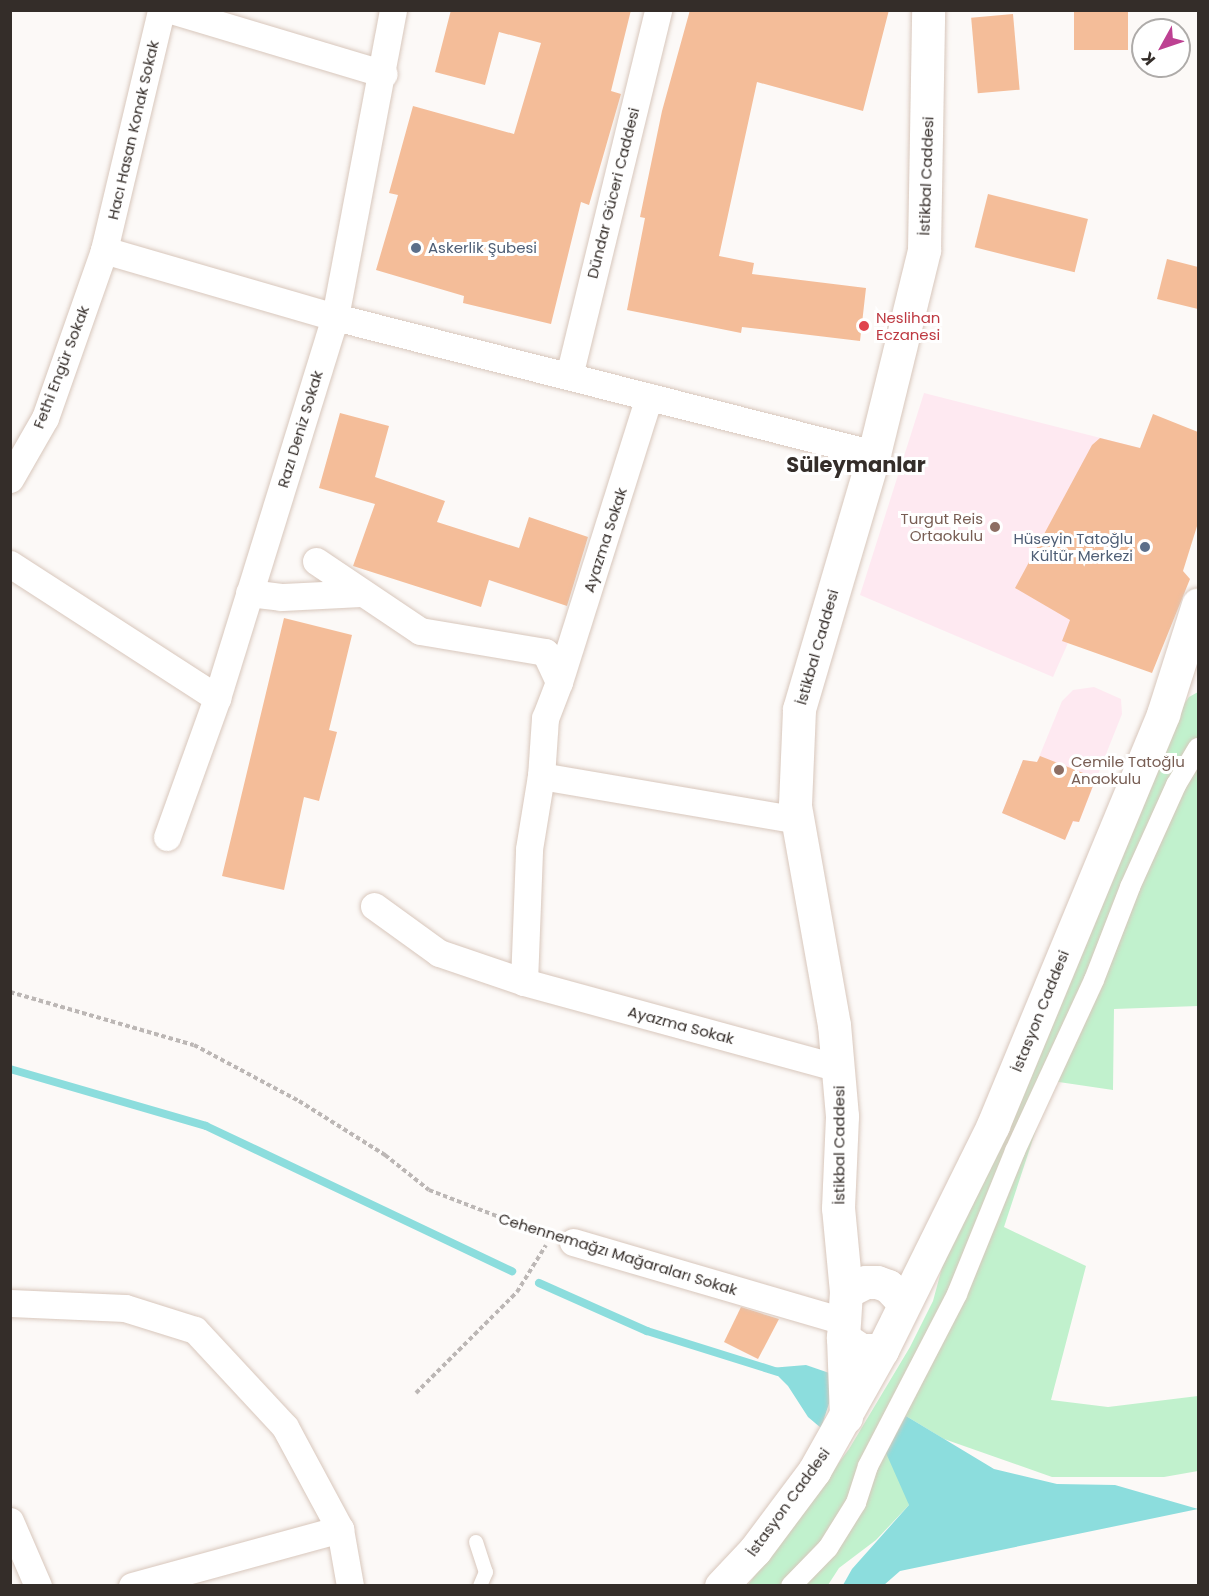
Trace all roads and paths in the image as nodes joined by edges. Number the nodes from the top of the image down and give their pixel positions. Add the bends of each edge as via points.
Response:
1 (161, 10) edge
2 (171, 10) edge
3 (393, 10) edge
4 (658, 10) edge
5 (928, 10) edge
6 (384, 74) junction
7 (104, 250) junction
8 (335, 317) junction
9 (569, 376) junction
10 (649, 397) junction
11 (874, 454) junction
12 (10, 479) edge
13 (316, 561) dead end
14 (10, 564) edge
15 (249, 593) junction
16 (362, 593) junction
17 (1198, 604) edge
18 (1198, 668) edge
19 (559, 682) junction
20 (217, 698) junction
21 (1163, 714) junction
22 (1198, 748) edge
23 (541, 776) junction
24 (798, 820) junction
25 (167, 837) dead end
26 (374, 906) dead end
27 (524, 982) junction
28 (10, 992) edge
29 (838, 1068) junction
30 (562, 1240) junction
31 (903, 1302) junction
32 (10, 1303) edge
33 (844, 1317) junction
34 (882, 1350) junction
35 (416, 1393) dead end
36 (846, 1417) junction
37 (10, 1521) edge
38 (340, 1529) junction
39 (476, 1542) dead end
40 (38, 1586) edge
41 (132, 1586) edge
42 (350, 1586) edge
43 (480, 1586) edge
44 (721, 1586) edge
45 (791, 1586) edge

1 - 7 street, Hacı Hasan Konak Sokak
2 - 6 street
3 - 6 street, Razı Deniz Sokak via 386,38
4 - 9 street, Dündar Güceri Caddesi
5 - 11 street, İstikbal Caddesi via 924,250
6 - 8 street, Razı Deniz Sokak
7 - 8 street
7 - 12 street, Fethi Engür Sokak via 45,418
8 - 9 street
8 - 15 street, Razı Deniz Sokak
9 - 10 street
10 - 11 street
10 - 19 street, Ayazma Sokak
11 - 24 street, İstikbal Caddesi via 799,709
13 - 16 street
14 - 20 street
15 - 16 street via 281,597
15 - 20 street, Razı Deniz Sokak
16 - 19 street via 420,631 545,652
17 - 21 street, İstasyon Caddesi
18 - 21 street, İstasyon Caddesi
19 - 23 street, Ayazma Sokak via 545,718
20 - 25 street, Razı Deniz Sokak
21 - 31 street, İstasyon Caddesi via 993,1125
22 - 45 street via 1176,785 1134,877 957,1294 868,1466 856,1503 828,1548
23 - 24 street
23 - 27 street, Ayazma Sokak via 529,849
24 - 29 street, İstikbal Caddesi
26 - 27 street, Ayazma Sokak via 439,953
27 - 29 street, Ayazma Sokak
28 - 30 path, Cehennemağzı Mağaraları Sokak via 194,1045 299,1101 385,1155 429,1190
29 - 33 street, İstikbal Caddesi via 842,1116 838,1208
30 - 33 street, Cehennemağzı Mağaraları Sokak
30 - 35 path via 517,1292
31 - 33 street via 888,1286 866,1281
31 - 34 street, İstasyon Caddesi
32 - 38 street via 125,1308 195,1330 285,1427
33 - 34 street via 861,1350
33 - 36 street, İstikbal Caddesi
34 - 36 street, İstasyon Caddesi
36 - 44 street, İstasyon Caddesi via 801,1489 755,1550
37 - 40 street
38 - 41 street
38 - 42 street
39 - 43 lane via 486,1572

